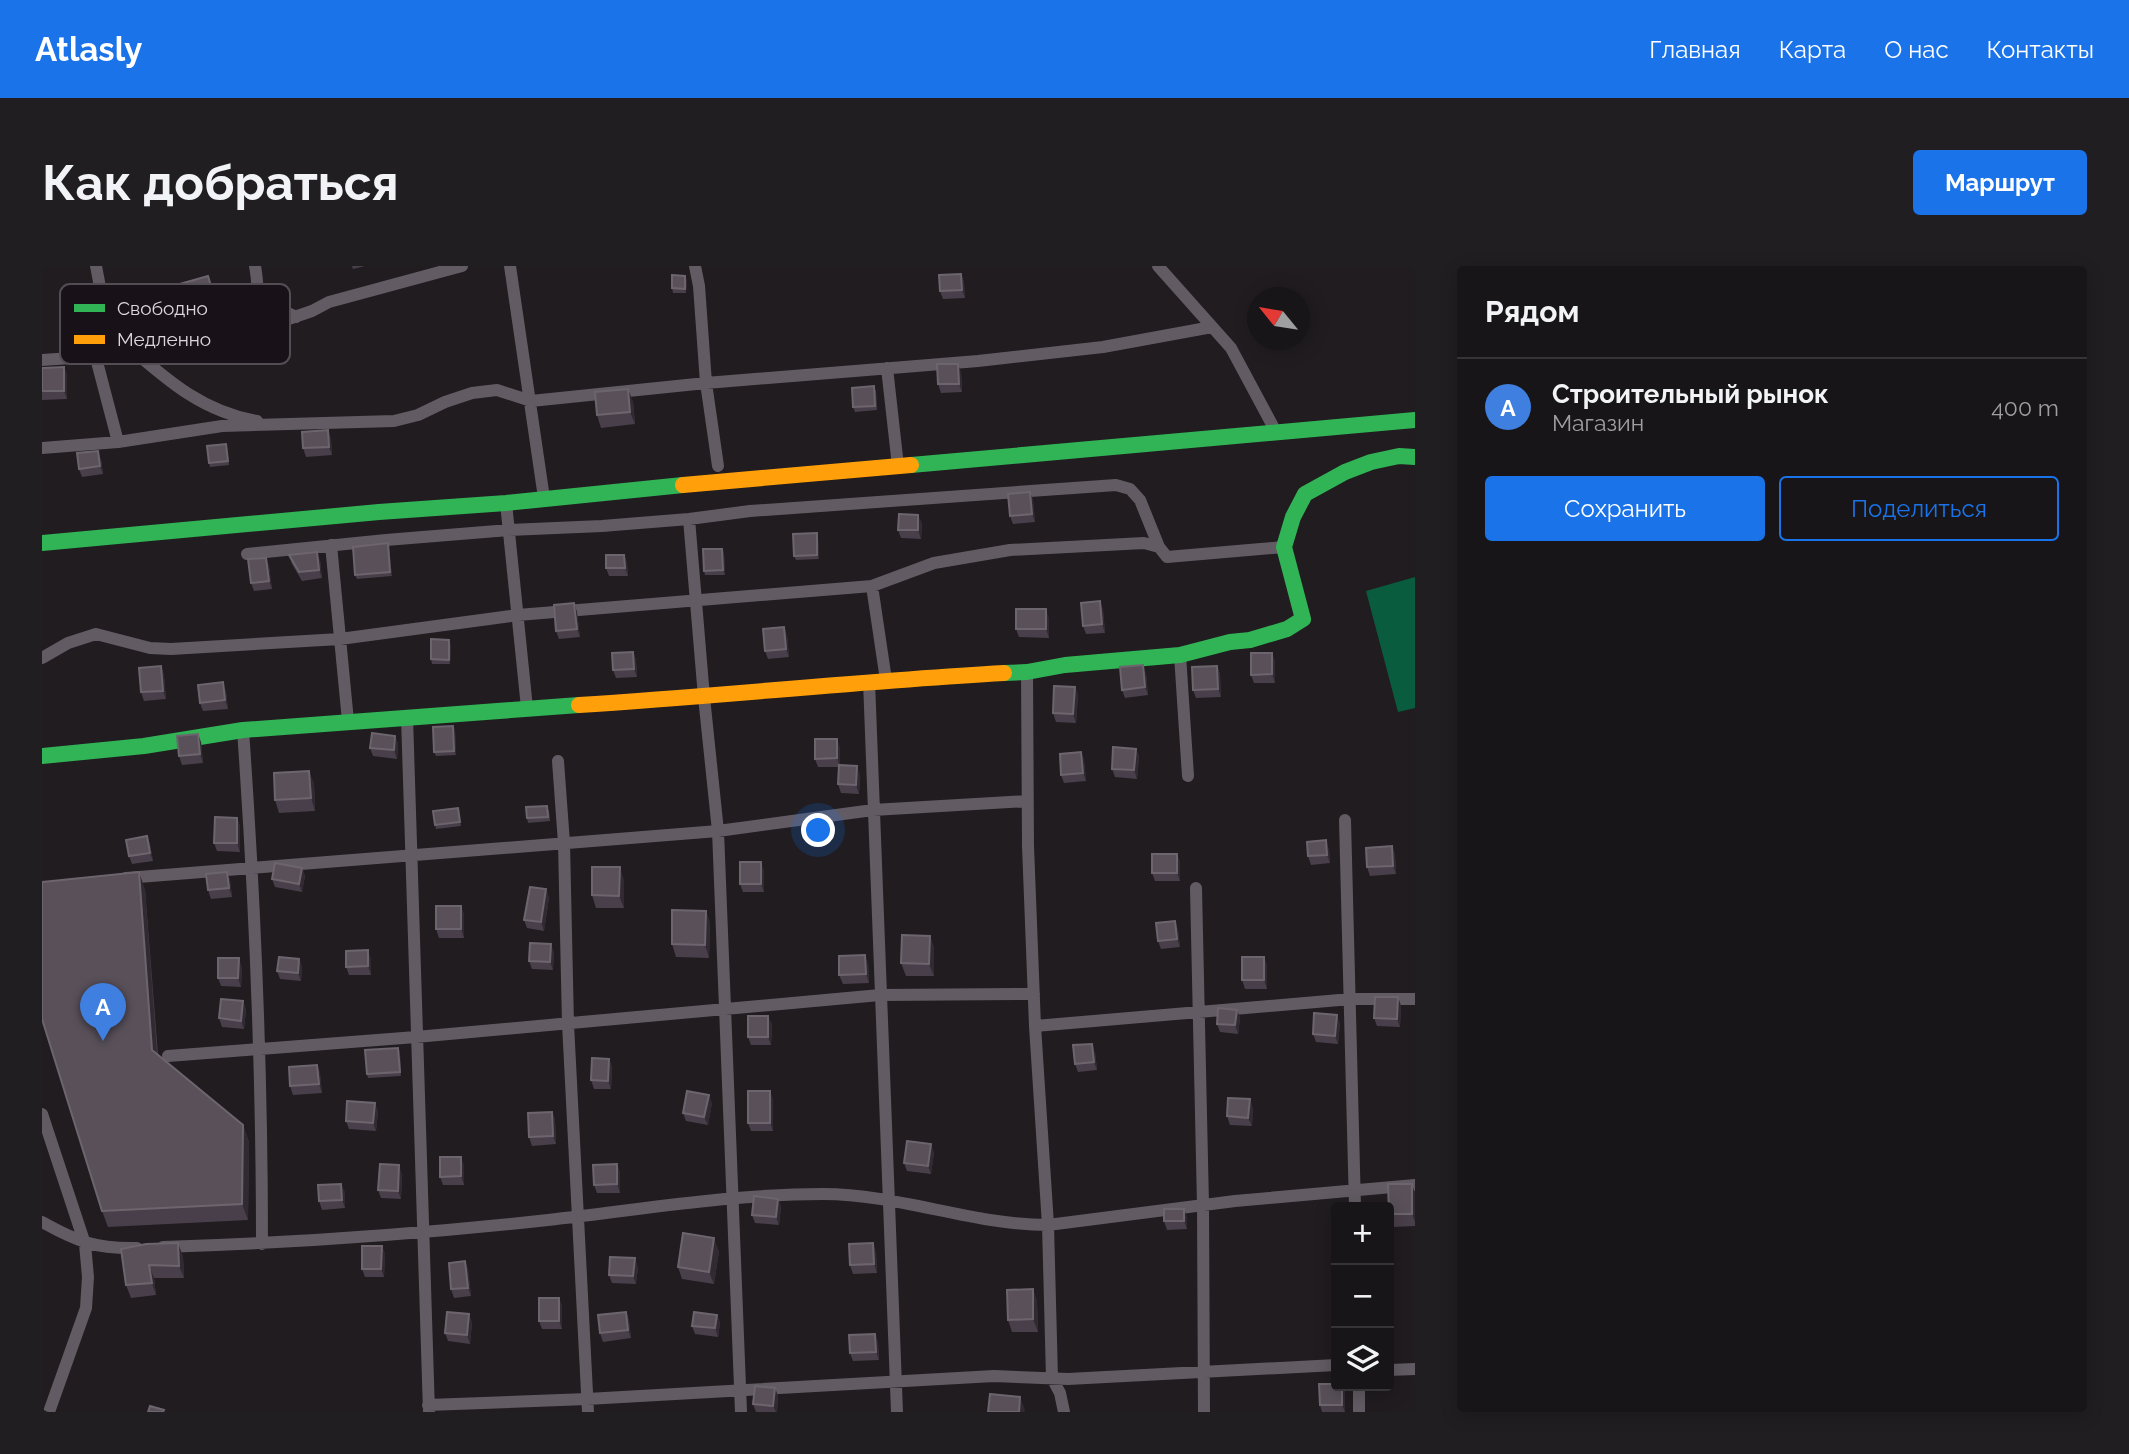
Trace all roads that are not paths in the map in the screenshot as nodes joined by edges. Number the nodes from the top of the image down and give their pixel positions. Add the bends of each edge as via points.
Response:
1 (96, 266) edge
2 (255, 266) edge
3 (462, 266) edge
4 (510, 266) edge
5 (695, 266) edge
6 (1158, 266) edge
7 (418, 272) edge
8 (99, 284) edge
9 (258, 284) edge
10 (290, 314) edge
11 (296, 317) junction
12 (290, 319) edge
13 (1212, 327) junction
14 (60, 359) edge
15 (42, 360) edge
16 (98, 364) edge
17 (148, 364) edge
18 (887, 368) junction
19 (706, 383) junction
20 (531, 401) junction
21 (1415, 420) edge
22 (282, 425) junction
23 (1276, 432) junction
24 (118, 442) junction
25 (42, 448) edge
26 (1415, 457) edge
27 (718, 466) dead end
28 (898, 466) junction
29 (544, 498) junction
30 (506, 503) junction
31 (689, 519) junction
32 (509, 530) junction
33 (42, 543) edge
34 (331, 545) junction
35 (1159, 547) junction
36 (1284, 547) junction
37 (247, 554) dead end
38 (872, 586) junction
39 (696, 600) junction
40 (518, 615) junction
41 (340, 639) junction
42 (1180, 655) junction
43 (42, 657) edge
44 (1027, 671) junction
45 (878, 681) junction
46 (704, 697) junction
47 (527, 708) junction
48 (407, 717) junction
49 (348, 721) junction
50 (243, 730) junction
51 (42, 757) edge
52 (558, 761) dead end
53 (1188, 776) dead end
54 (1027, 801) junction
55 (873, 810) junction
56 (1345, 820) dead end
57 (718, 831) junction
58 (565, 843) junction
59 (411, 855) junction
60 (253, 869) junction
61 (108, 880) edge
62 (1196, 888) dead end
63 (880, 995) junction
64 (1034, 995) junction
65 (1351, 999) junction
66 (1415, 999) edge
67 (726, 1010) junction
68 (1198, 1012) junction
69 (568, 1024) junction
70 (1035, 1026) junction
71 (416, 1037) junction
72 (257, 1049) junction
73 (168, 1056) dead end
74 (42, 1114) edge
75 (1415, 1185) edge
76 (1355, 1189) junction
77 (734, 1199) junction
78 (888, 1199) junction
79 (1355, 1202) edge
80 (1203, 1205) junction
81 (577, 1217) junction
82 (42, 1222) edge
83 (1048, 1225) junction
84 (422, 1234) junction
85 (85, 1244) junction
86 (262, 1244) junction
87 (1331, 1366) edge
88 (1394, 1370) edge
89 (1415, 1370) edge
90 (1205, 1372) junction
91 (1052, 1378) junction
92 (896, 1382) junction
93 (740, 1391) junction
94 (1359, 1391) edge
95 (587, 1406) edge
96 (429, 1408) edge
97 (49, 1412) edge
98 (741, 1412) edge
99 (897, 1412) edge
100 (1065, 1412) edge
101 (1204, 1412) edge
102 (1359, 1412) edge

1 - 8 street
2 - 9 street
3 - 7 street
4 - 20 street
5 - 19 street
6 - 13 street
7 - 11 street
10 - 11 street
11 - 12 street
13 - 18 street via 1103,347
13 - 23 street via 1231,348
14 - 15 street
16 - 24 street
17 - 22 street via 205,405 236,417
18 - 19 street
18 - 28 street
19 - 20 street
19 - 27 street
20 - 22 street via 497,390 472,393 394,421
20 - 29 street
21 - 23 street
22 - 24 street via 222,426
23 - 28 street
24 - 25 street
26 - 36 street via 1371,462 1305,494
28 - 29 street
29 - 30 street
30 - 32 street
30 - 33 street
31 - 32 street
31 - 35 street via 1116,485 1130,489 1140,500
31 - 39 street
32 - 34 street
32 - 40 street
34 - 37 street
34 - 41 street
35 - 36 street via 1167,557
35 - 38 street via 1144,543 1010,551 934,563
36 - 42 street via 1303,619 1250,640
38 - 39 street
38 - 45 street
39 - 40 street
39 - 46 street
40 - 41 street
40 - 47 street
41 - 43 street via 171,649 96,634
41 - 49 street
42 - 44 street
42 - 53 street
44 - 45 street
44 - 54 street
45 - 46 street
45 - 55 street
46 - 47 street
46 - 57 street
47 - 48 street
48 - 49 street
48 - 59 street
49 - 50 street
50 - 51 street
50 - 60 street
52 - 58 street
54 - 55 street
54 - 64 street
55 - 57 street
55 - 63 street
56 - 65 street
57 - 58 street
57 - 67 street
58 - 59 street
58 - 69 street
59 - 60 street
59 - 71 street
60 - 61 street
60 - 72 street
62 - 68 street
63 - 64 street
63 - 67 street
63 - 78 street
64 - 70 street
65 - 66 street
65 - 68 street
65 - 76 street
67 - 69 street
67 - 77 street
68 - 70 street
68 - 80 street
69 - 71 street
69 - 81 street
70 - 83 street
71 - 72 street
71 - 84 street
72 - 73 street
72 - 86 street
74 - 85 street
75 - 76 street
76 - 79 street
76 - 80 street
77 - 78 street via 824,1194
77 - 81 street
77 - 93 street
78 - 83 street via 1019,1225
78 - 92 street
80 - 83 street
80 - 90 street
81 - 84 street
81 - 95 street
82 - 85 street
83 - 91 street
84 - 86 street
84 - 96 street
85 - 86 street via 116,1248
85 - 97 street via 86,1308
87 - 90 street
88 - 89 street
90 - 91 street
90 - 101 street
91 - 92 street
91 - 100 street
92 - 93 street
92 - 99 street
93 - 95 street
93 - 98 street
94 - 102 street
95 - 96 street

